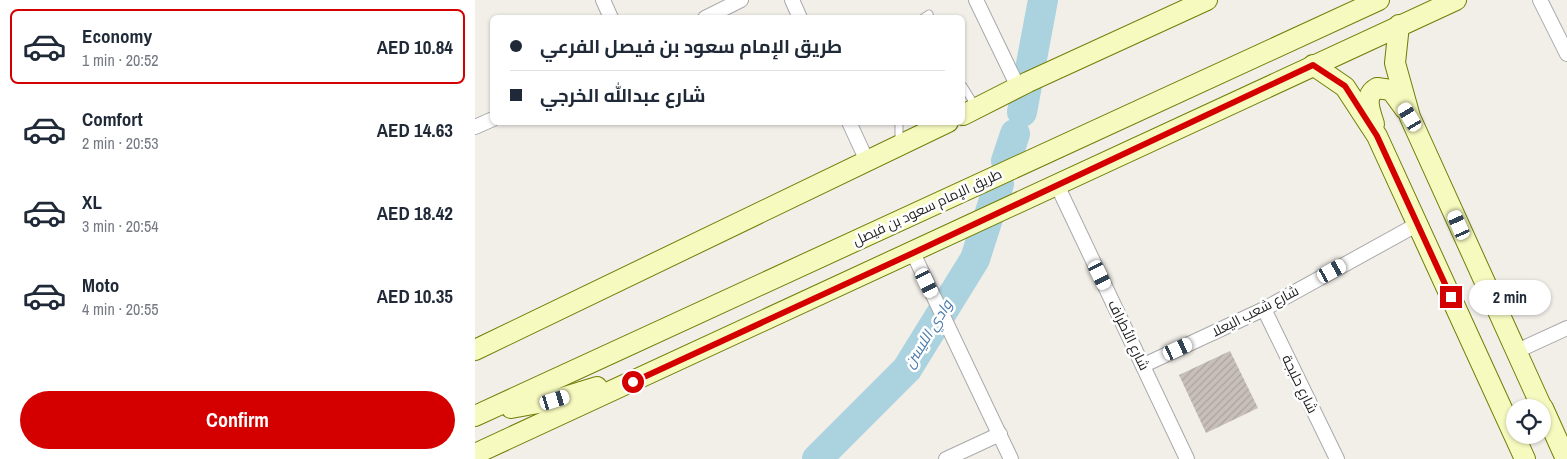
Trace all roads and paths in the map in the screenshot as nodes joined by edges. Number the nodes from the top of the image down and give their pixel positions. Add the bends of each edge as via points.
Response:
1 (603, 0) edge
2 (741, 0) edge
3 (792, 0) edge
4 (976, 0) edge
5 (1207, 0) edge
6 (1379, 0) edge
7 (1456, 0) edge
8 (1540, 0) edge
9 (610, 15) edge
10 (711, 15) edge
11 (799, 15) edge
12 (1399, 25) junction
13 (1567, 54) edge
14 (1313, 65) junction
15 (1018, 87) junction
16 (965, 93) edge
17 (970, 111) edge
18 (1410, 117) junction
19 (490, 120) edge
20 (850, 125) edge
21 (899, 125) edge
22 (942, 125) edge
23 (475, 127) edge
24 (1377, 136) junction
25 (898, 148) junction
26 (867, 161) junction
27 (1057, 185) junction
28 (1418, 224) junction
29 (913, 253) junction
30 (1264, 309) junction
31 (1567, 328) edge
32 (475, 350) edge
33 (1517, 351) junction
34 (676, 362) junction
35 (1143, 365) junction
36 (1539, 399) edge
37 (476, 416) edge
38 (1551, 426) edge
39 (1000, 434) junction
40 (475, 454) edge
41 (946, 459) edge
42 (1011, 459) edge
43 (1187, 459) edge
44 (1337, 459) edge
45 (1525, 459) edge
46 (1566, 459) edge

1 - 9 street
2 - 10 street
3 - 11 street
4 - 15 street
5 - 15 street
6 - 37 street, طريق الإمام سعود بن فيصل
7 - 12 street
8 - 13 street
12 - 14 street
12 - 18 street via 1395,63
14 - 24 street via 1345,86
14 - 27 street
15 - 17 street
16 - 17 lane
18 - 24 street via 1391,90 1374,90 1368,101
18 - 33 street
19 - 23 street
20 - 26 street
21 - 25 lane
22 - 25 street
24 - 28 street
25 - 26 street
26 - 32 street
27 - 29 street
27 - 35 street, شارع الأطراف
28 - 30 street, شارع شعب اليعلا
28 - 45 street
29 - 34 street
29 - 39 street
30 - 35 street, شارع شعب اليعلا
30 - 44 street, شارع حلبجة
31 - 33 street
33 - 36 street
34 - 37 street via 555,400
34 - 40 street
35 - 43 street, شارع الأطراف
38 - 46 street
39 - 41 street
39 - 42 street

